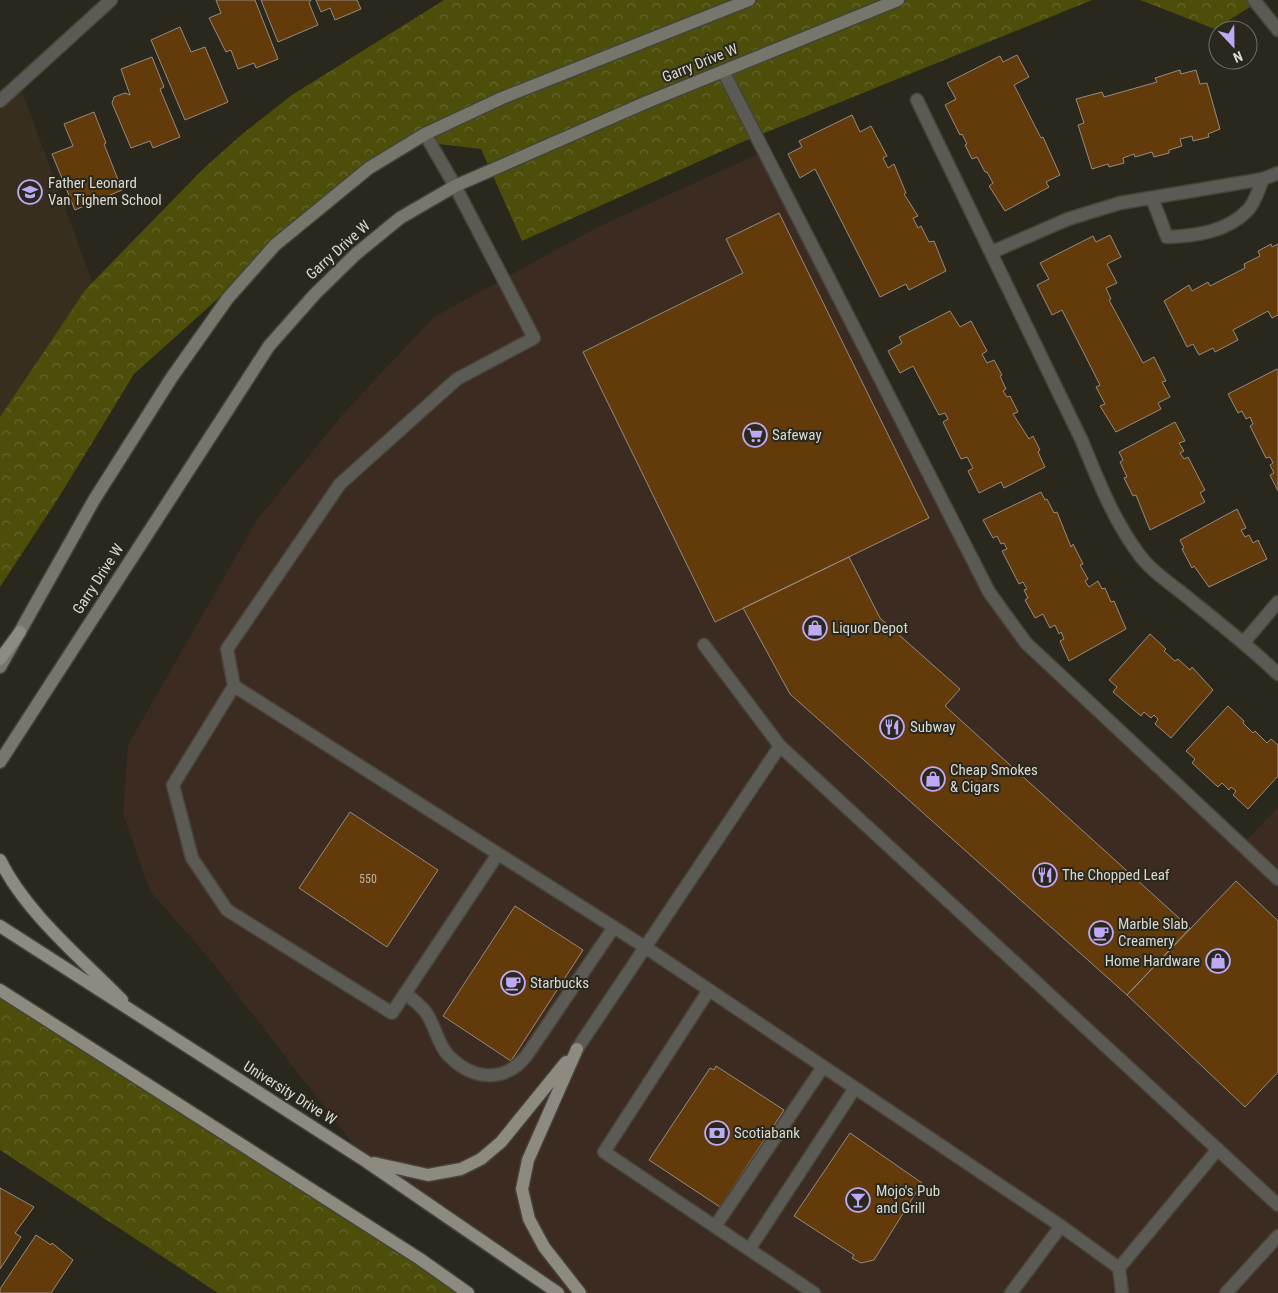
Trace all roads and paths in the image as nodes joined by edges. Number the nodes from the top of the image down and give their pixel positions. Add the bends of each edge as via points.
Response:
1 (111, 0) edge
2 (749, 0) edge
3 (898, 0) edge
4 (1254, 0) edge
5 (1278, 30) edge
6 (723, 71) junction
7 (917, 100) dead end
8 (0, 101) edge
9 (425, 134) junction
10 (1278, 173) edge
11 (1264, 179) junction
12 (455, 186) junction
13 (1152, 198) junction
14 (992, 252) junction
15 (1278, 602) edge
16 (20, 632) junction
17 (1244, 642) junction
18 (704, 645) dead end
19 (0, 659) edge
20 (0, 667) edge
21 (1278, 674) edge
22 (234, 686) junction
23 (780, 746) junction
24 (0, 762) edge
25 (498, 854) junction
26 (0, 860) edge
27 (1278, 878) edge
28 (0, 926) edge
29 (614, 928) junction
30 (645, 947) junction
31 (0, 990) edge
32 (709, 990) junction
33 (405, 993) junction
34 (140, 1017) junction
35 (577, 1049) junction
36 (823, 1067) junction
37 (855, 1088) junction
38 (1218, 1149) junction
39 (367, 1162) junction
40 (1278, 1204) edge
41 (716, 1225) junction
42 (1061, 1226) junction
43 (1278, 1236) edge
44 (750, 1248) junction
45 (1119, 1268) junction
46 (468, 1293) edge
47 (558, 1293) edge
48 (580, 1293) edge
49 (814, 1293) edge
50 (1011, 1293) edge
51 (1122, 1293) edge
52 (1226, 1293) edge

1 - 8 street
2 - 9 main road via 502,98
3 - 6 main road, Garry Drive W
4 - 5 street
6 - 12 main road, Garry Drive W
6 - 27 street via 990,592 1026,643
7 - 14 street
9 - 12 street
9 - 16 main road via 369,168 320,207 275,245 228,298 172,377 99,492
10 - 11 street
11 - 13 street
11 - 13 street via 1248,210 1226,226 1192,236 1167,237
12 - 22 street via 534,338 457,378 340,484 227,649
12 - 24 main road, Garry Drive W via 400,218 356,254 269,346
13 - 14 street via 1120,203 1068,219
14 - 17 street via 1082,440 1105,497 1141,557
15 - 17 street
16 - 19 main road
16 - 20 main road
17 - 21 street
18 - 23 street
22 - 25 street
22 - 33 street via 173,785 192,858 227,910 234,915 392,1013
23 - 30 street
23 - 38 street
25 - 29 street
25 - 33 street
26 - 34 main road via 25,901
28 - 34 main road, University Drive W
29 - 30 street
29 - 33 street via 518,1067 504,1074 486,1076 469,1070 447,1055 427,1012
30 - 32 street
30 - 35 street
31 - 46 main road
32 - 36 street
32 - 41 street via 604,1152
34 - 39 main road, University Drive W
35 - 39 main road via 501,1142 481,1159 461,1169 428,1175
35 - 48 main road via 528,1160 522,1190 529,1219 544,1247
36 - 37 street
36 - 41 street
37 - 42 street
37 - 44 street
38 - 40 street
38 - 45 street
39 - 47 main road, University Drive W
41 - 44 street
42 - 45 street
42 - 50 street
43 - 52 street
44 - 49 street
45 - 51 street

